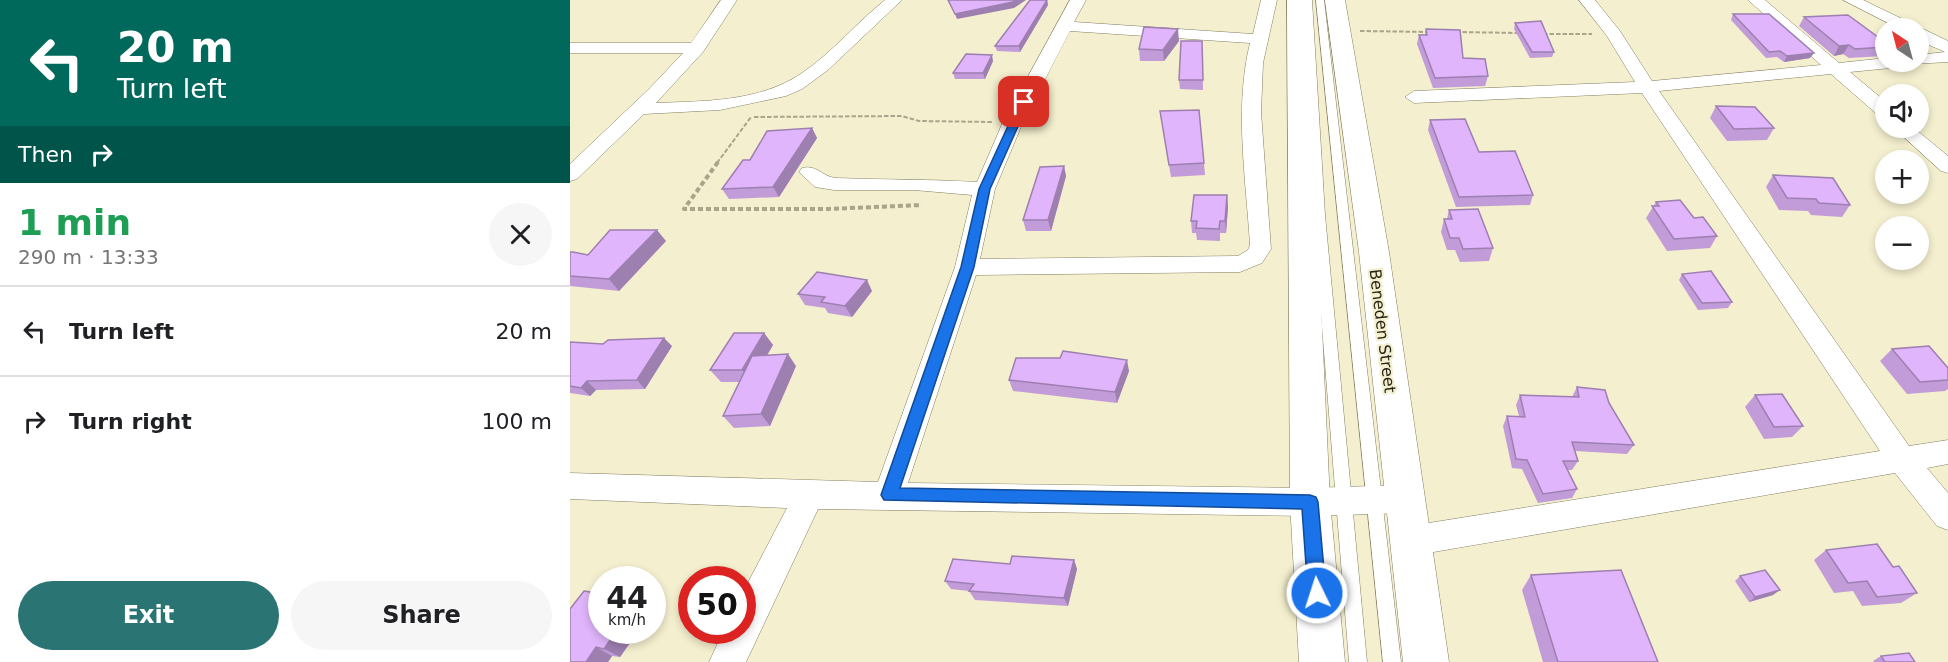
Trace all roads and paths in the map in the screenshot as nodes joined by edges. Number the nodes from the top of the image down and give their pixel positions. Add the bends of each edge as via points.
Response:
1 (729, 0) edge
2 (894, 0) edge
3 (1078, 0) edge
4 (1269, 0) edge
5 (1297, 0) edge
6 (1308, 0) edge
7 (1320, 0) edge
8 (1587, 0) edge
9 (1756, 0) edge
10 (1851, 0) edge
11 (1337, 15) edge
12 (1889, 18) edge
13 (1067, 26) junction
14 (1433, 32) edge
15 (1454, 32) edge
16 (1529, 33) edge
17 (1539, 34) edge
18 (1614, 34) junction
19 (1929, 38) edge
20 (1260, 39) junction
21 (570, 48) edge
22 (698, 48) junction
23 (1948, 48) edge
24 (1948, 57) edge
25 (1929, 59) edge
26 (1875, 64) edge
27 (1832, 68) junction
28 (1647, 87) junction
29 (1414, 97) dead end
30 (724, 103) junction
31 (1875, 103) edge
32 (641, 109) junction
33 (751, 117) junction
34 (1013, 122) junction
35 (1915, 138) edge
36 (1948, 166) edge
37 (809, 172) dead end
38 (570, 175) edge
39 (984, 189) junction
40 (923, 205) dead end
41 (967, 267) junction
42 (1948, 452) edge
43 (1903, 461) junction
44 (570, 486) edge
45 (809, 495) junction
46 (889, 495) junction
47 (1388, 500) junction
48 (1343, 501) junction
49 (1310, 502) junction
50 (1948, 516) edge
51 (1410, 541) junction
52 (728, 662) edge
53 (1322, 662) edge
54 (1358, 662) edge
55 (1392, 662) edge
56 (1426, 662) edge

1 - 22 street
2 - 30 street via 798,83 770,95
3 - 13 street
4 - 20 street
5 - 49 main road
6 - 48 lane via 1319,214
7 - 47 lane
8 - 18 street
9 - 27 street
10 - 12 street
11 - 14 path
11 - 47 main road, Beneden Street via 1374,252
13 - 20 street
13 - 34 street
15 - 16 path
17 - 18 path
18 - 28 street
19 - 23 street
20 - 41 street via 1254,63 1252,112 1261,245 1251,261
21 - 22 street
22 - 32 street
24 - 25 street
26 - 27 street
27 - 28 street
27 - 31 street
28 - 29 street
28 - 43 street
30 - 32 street
30 - 33 path
32 - 38 street
33 - 34 path via 902,116 919,121
33 - 40 path via 684,209
34 - 39 street
35 - 36 street
37 - 39 street via 822,182 834,184
39 - 41 street
41 - 46 street
42 - 43 street
43 - 50 street
43 - 51 street
44 - 45 street
45 - 46 street
45 - 52 street
46 - 49 street
47 - 48 street
47 - 51 main road, Beneden Street
47 - 55 lane
48 - 49 street
48 - 54 lane
49 - 53 main road
51 - 56 main road, Beneden Street

